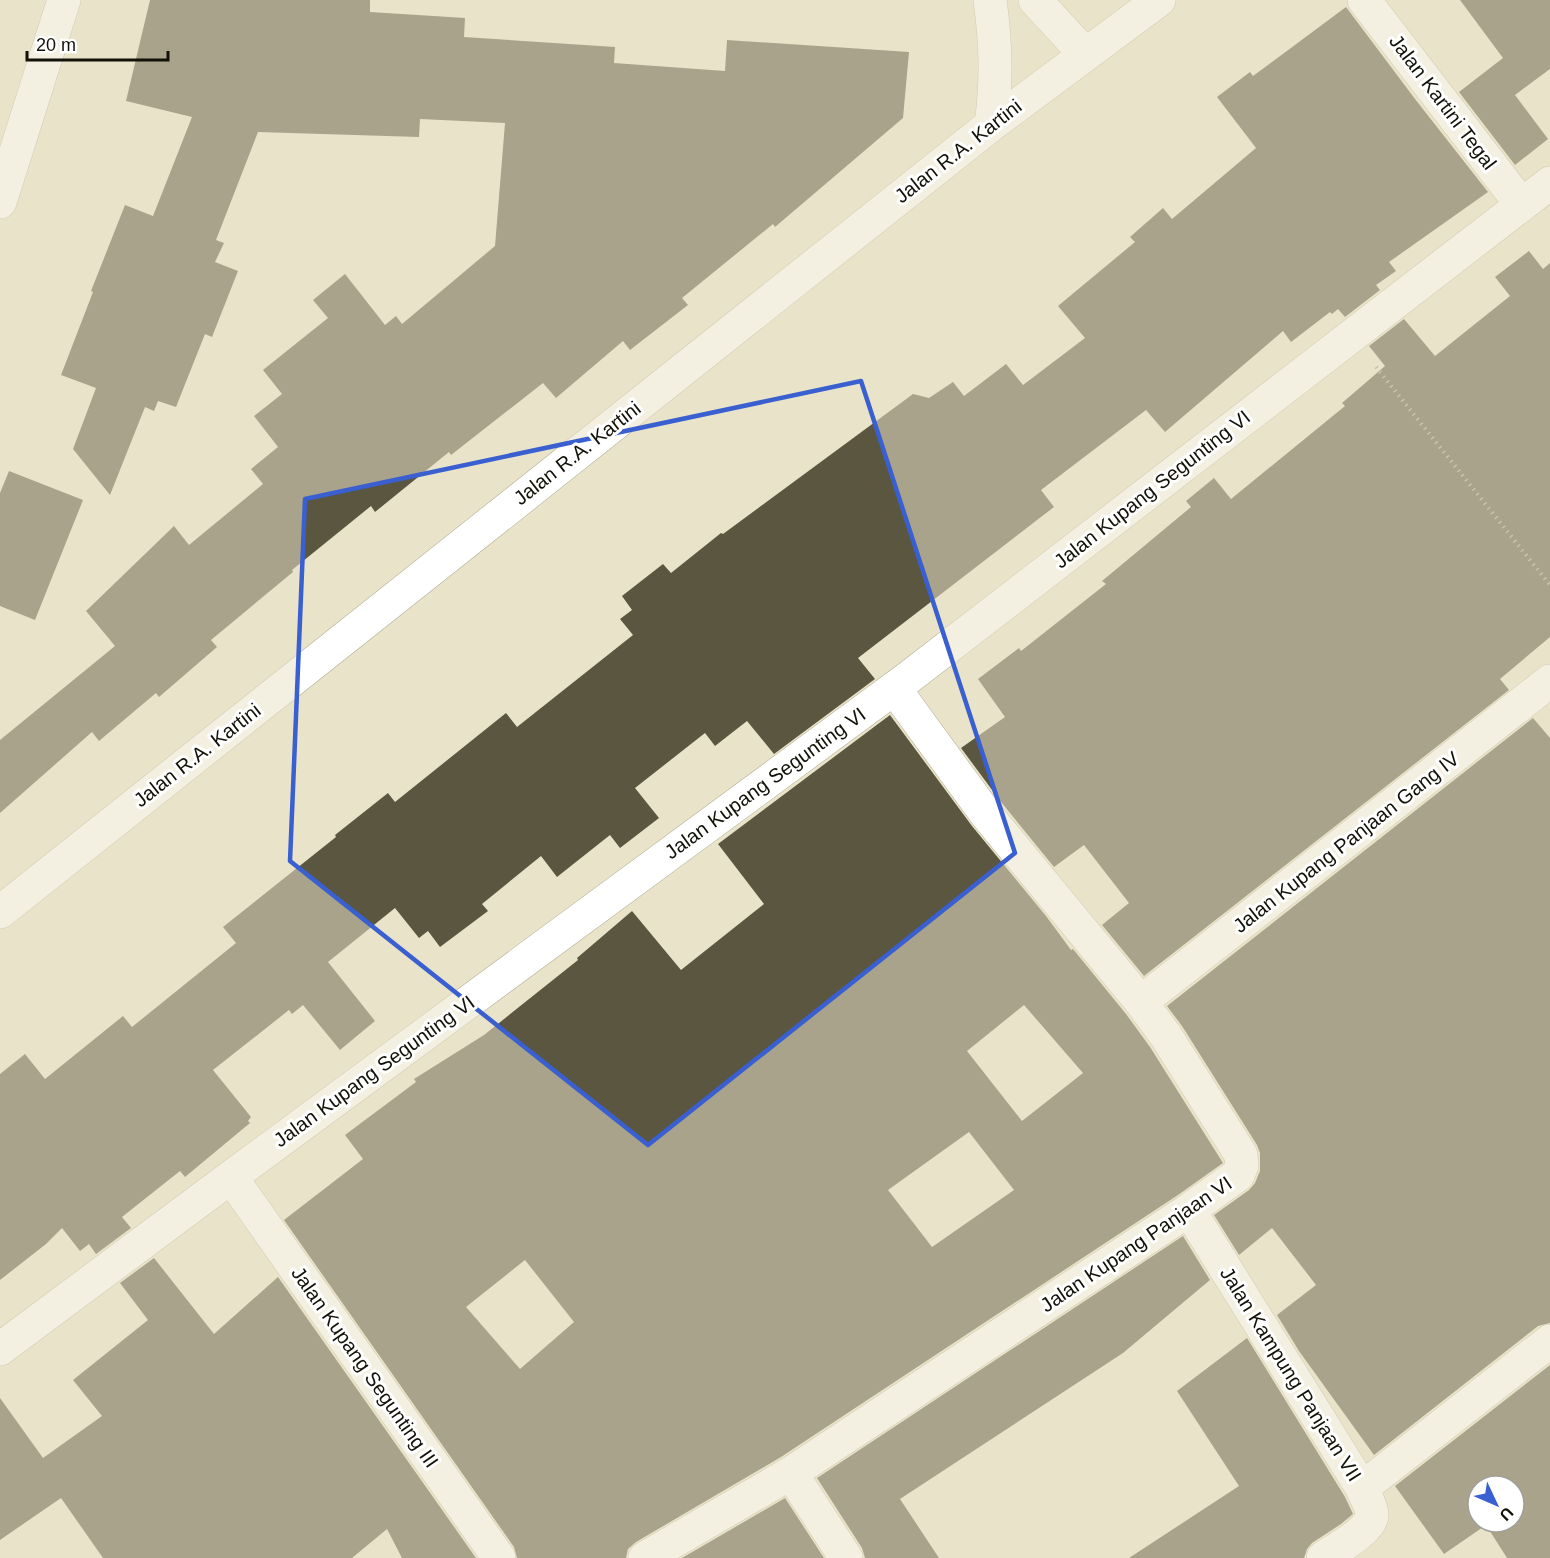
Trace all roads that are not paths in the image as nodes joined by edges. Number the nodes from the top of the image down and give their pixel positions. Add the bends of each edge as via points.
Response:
1 (64, 0) edge
2 (990, 0) edge
3 (1035, 0) edge
4 (1159, 0) edge
5 (1364, 0) edge
6 (1085, 54) junction
7 (991, 125) junction
8 (1550, 183) edge
9 (0, 202) edge
10 (1521, 204) junction
11 (1550, 681) edge
12 (894, 688) junction
13 (0, 912) edge
14 (1141, 1002) junction
15 (231, 1177) junction
16 (1189, 1210) junction
17 (1550, 1341) edge
18 (0, 1349) edge
19 (791, 1473) junction
20 (1362, 1488) junction
21 (499, 1558) edge
22 (645, 1558) edge
23 (846, 1558) edge
24 (1323, 1558) edge

1 - 9 street
2 - 7 street via 996,49
3 - 6 street
4 - 6 street, Jalan R.A. Kartini
5 - 10 street, Jalan Kartini Tegal
6 - 7 street, Jalan R.A. Kartini
7 - 13 street, Jalan R.A. Kartini
8 - 10 street, Jalan Kupang Segunting VI
10 - 12 street, Jalan Kupang Segunting VI
11 - 14 street, Jalan Kupang Panjaan Gang IV
12 - 14 street, Jalan Kupang Panjaan VI via 986,814
12 - 15 street, Jalan Kupang Segunting VI
14 - 16 street, Jalan Kupang Panjaan VI via 1241,1155 1238,1175
15 - 18 street, Jalan Kupang Segunting VI
15 - 21 street, Jalan Kupang Segunting III
16 - 19 street, Jalan Kupang Panjaan VI
16 - 20 street, Jalan Kampung Panjaan VII
17 - 20 street, Jalan Kampung Panjaan VII
19 - 22 street, Jalan Kupang Panjaan VI
19 - 23 street
20 - 24 street via 1372,1512 1370,1522

